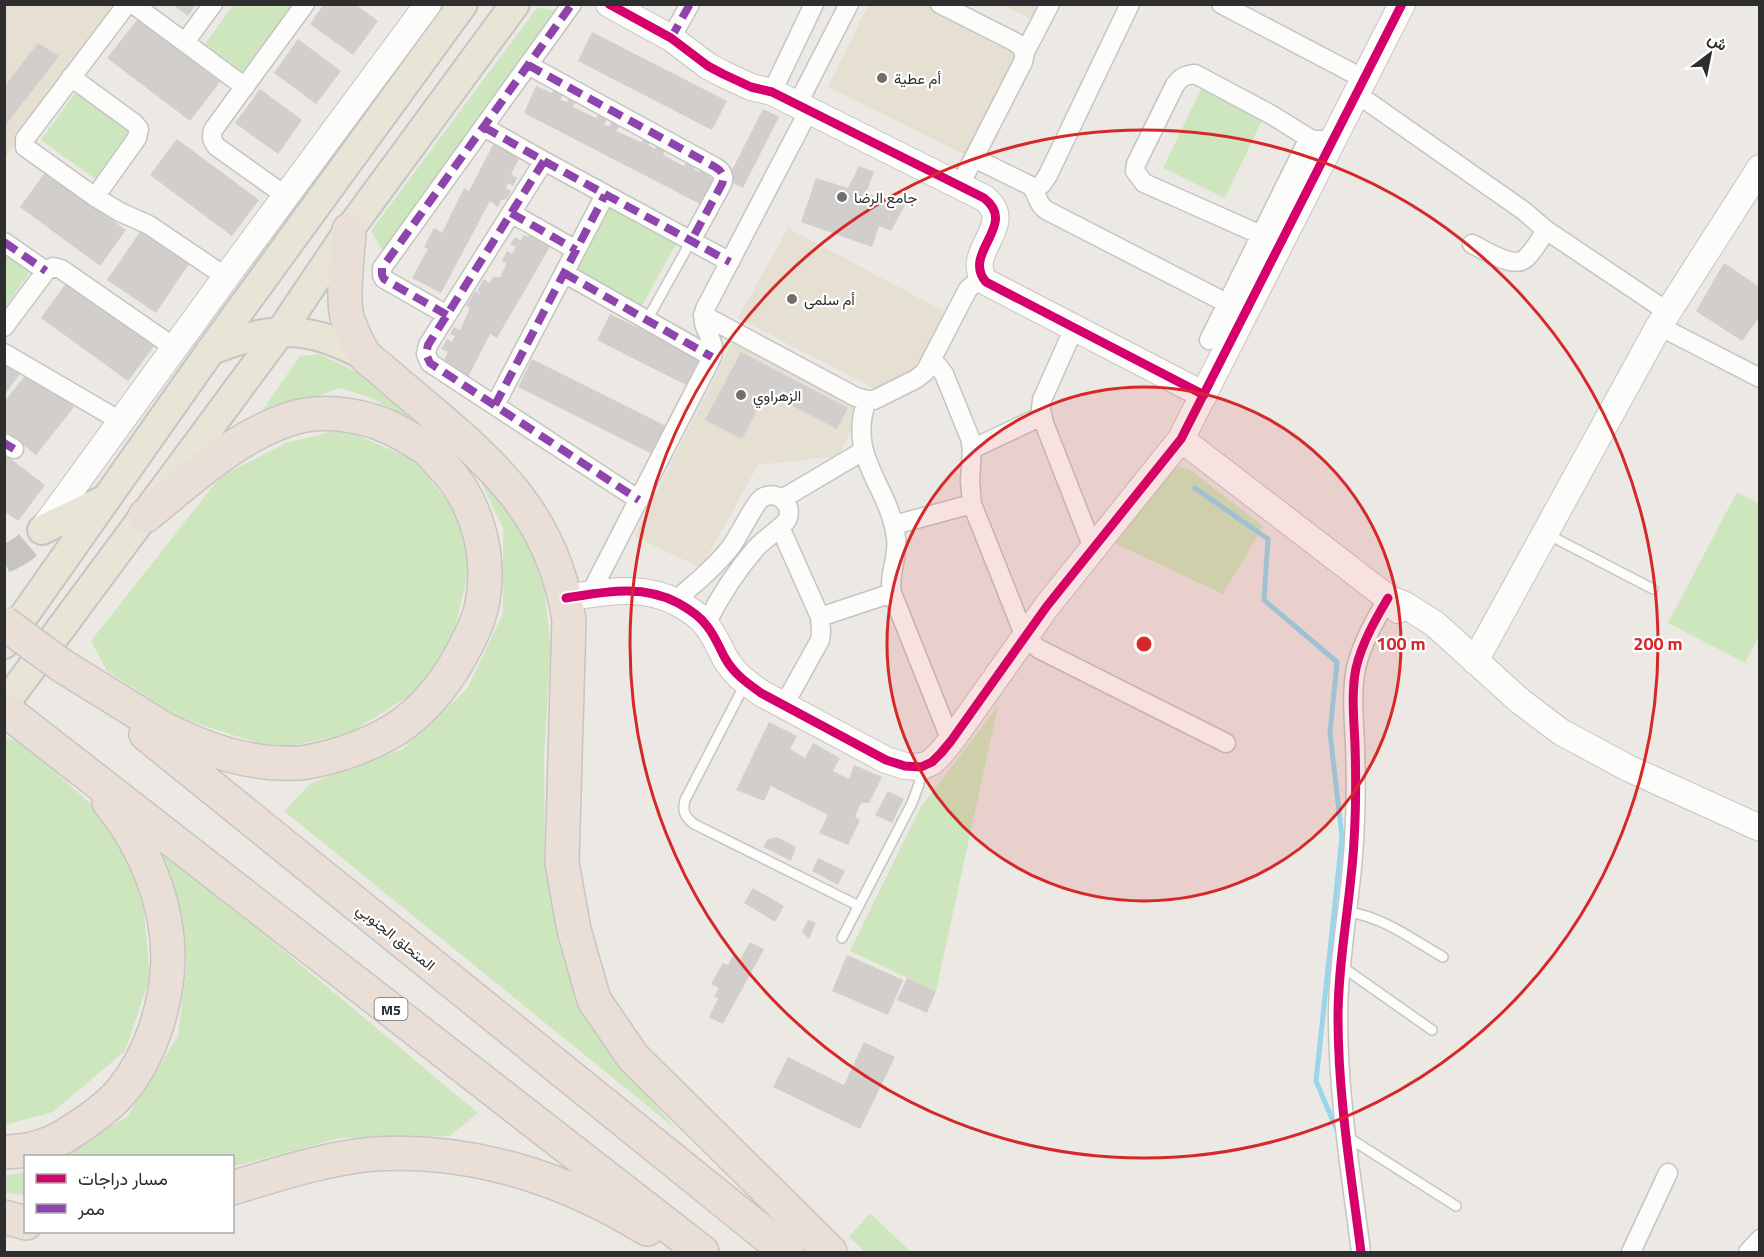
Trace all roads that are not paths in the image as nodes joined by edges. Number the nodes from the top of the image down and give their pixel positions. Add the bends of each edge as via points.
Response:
1 (127, 4) edge
2 (133, 4) edge
3 (213, 4) edge
4 (305, 4) edge
5 (428, 4) edge
6 (463, 4) edge
7 (515, 4) edge
8 (572, 4) edge
9 (609, 4) edge
10 (690, 4) edge
11 (814, 4) edge
12 (849, 4) edge
13 (940, 4) edge
14 (1050, 4) edge
15 (1130, 4) edge
16 (1221, 4) edge
17 (1402, 4) edge
18 (676, 41) junction
19 (185, 42) junction
20 (1024, 54) junction
21 (528, 65) junction
22 (71, 77) junction
23 (1360, 86) junction
24 (245, 87) junction
25 (772, 92) junction
26 (803, 107) junction
27 (484, 127) junction
28 (1321, 142) junction
29 (974, 158) junction
30 (544, 161) junction
31 (1760, 168) edge
32 (960, 185) junction
33 (1034, 189) junction
34 (605, 195) junction
35 (286, 196) junction
36 (95, 197) junction
37 (512, 213) junction
38 (349, 230) junction
39 (1546, 230) junction
40 (1271, 239) junction
41 (691, 241) junction
42 (4, 242) edge
43 (289, 243) junction
44 (1472, 244) dead end
45 (576, 250) junction
46 (730, 262) junction
47 (46, 271) junction
48 (322, 271) junction
49 (564, 273) junction
50 (226, 277) junction
51 (982, 277) junction
52 (1237, 308) junction
53 (447, 315) junction
54 (703, 315) junction
55 (1663, 319) junction
56 (647, 320) junction
57 (4, 327) edge
58 (1074, 328) junction
59 (281, 331) junction
60 (1209, 340) dead end
61 (176, 348) junction
62 (211, 350) junction
63 (4, 353) edge
64 (365, 355) junction
65 (712, 357) junction
66 (931, 362) junction
67 (1760, 378) edge
68 (1204, 395) junction
69 (867, 400) junction
70 (495, 405) junction
71 (1042, 416) junction
72 (122, 422) junction
73 (1181, 439) junction
74 (972, 449) junction
75 (863, 451) junction
76 (108, 498) junction
77 (782, 499) junction
78 (639, 500) junction
79 (972, 504) junction
80 (145, 516) junction
81 (894, 525) junction
82 (780, 527) junction
83 (42, 530) joint
84 (1545, 533) junction
85 (1093, 548) junction
86 (711, 569) junction
87 (729, 583) junction
88 (1653, 589) dead end
89 (892, 593) junction
90 (578, 596) junction
91 (1388, 598) junction
92 (674, 601) junction
93 (820, 617) junction
94 (4, 623) edge
95 (706, 624) junction
96 (1025, 637) junction
97 (4, 644) edge
98 (1475, 662) junction
99 (61, 665) junction
100 (746, 683) junction
101 (784, 705) junction
102 (4, 707) edge
103 (951, 741) junction
104 (1226, 743) dead end
105 (79, 766) junction
106 (921, 767) junction
107 (1760, 828) edge
108 (859, 906) junction
109 (1348, 912) junction
110 (842, 938) dead end
111 (1443, 957) dead end
112 (1341, 966) junction
113 (1432, 1030) dead end
114 (1346, 1135) junction
115 (4, 1152) edge
116 (1668, 1173) dead end
117 (234, 1187) edge
118 (1456, 1206) dead end
119 (4, 1217) edge
120 (24, 1222) edge
121 (1760, 1239) edge
122 (684, 1252) edge
123 (702, 1252) edge
124 (787, 1252) edge
125 (830, 1252) edge
126 (1361, 1252) edge
127 (1631, 1252) edge
128 (1748, 1252) edge

1 - 22 street
2 - 19 street
3 - 19 street
4 - 24 street
5 - 35 street
6 - 43 main road
7 - 38 main road
8 - 21 street
9 - 18 street
10 - 18 street
11 - 25 street
12 - 26 street
13 - 20 street via 1015,42
14 - 20 street
15 - 33 street via 1048,175
16 - 23 street
17 - 23 street
18 - 25 street via 723,74
19 - 24 street
20 - 29 street
21 - 27 street
21 - 41 street via 722,173 722,184
22 - 36 street via 139,129 137,138
22 - 36 street via 24,143 28,150
23 - 28 street
23 - 39 street
24 - 35 street via 213,130 212,139 217,147
25 - 26 street
26 - 32 street
26 - 46 street
27 - 30 street
27 - 53 street via 381,271 384,279
28 - 40 street
28 - 40 street via 1195,74 1186,75 1175,85 1135,171 1144,183
29 - 32 street
29 - 33 street
30 - 34 street
30 - 37 street
31 - 55 street via 1749,193
32 - 51 street via 990,202 996,215 979,264
33 - 52 street via 1038,203 1046,210
34 - 41 street
34 - 45 street
35 - 50 street
36 - 50 street via 148,225
37 - 45 street
37 - 53 street
38 - 48 main road
38 - 64 highway via 345,300 348,320
39 - 44 street via 1526,259 1519,262
39 - 55 street
40 - 52 street
41 - 46 street
41 - 56 lane
42 - 47 street
43 - 48 main road via 287,262 296,275
43 - 62 main road
45 - 49 street
46 - 54 street
47 - 57 street
47 - 61 street via 57,267
48 - 59 main road
49 - 56 street
49 - 70 street
50 - 61 street
51 - 58 street via 992,286
51 - 66 street via 968,289
52 - 60 street
52 - 68 street
53 - 70 street via 428,345 427,359
54 - 65 street via 713,345
54 - 69 street
55 - 67 street
55 - 84 street
56 - 65 street
58 - 68 street
58 - 71 street via 1042,400
59 - 62 main road
59 - 64 main road via 324,338
59 - 80 main road
61 - 72 street
62 - 76 main road
63 - 72 street
64 - 90 highway via 501,475 526,508
65 - 78 street
66 - 69 street via 916,379 880,398
66 - 74 street via 944,374
68 - 73 street
69 - 75 street via 861,421
70 - 78 street
71 - 74 street
71 - 85 street
72 - 83 street
73 - 85 street
73 - 91 street
74 - 79 street
75 - 77 street
75 - 81 street
76 - 83 main road
76 - 97 main road
77 - 82 street via 787,504 788,517
77 - 86 street via 770,495 758,501 737,538
78 - 90 street
79 - 81 street
79 - 96 street
80 - 99 highway via 230,448 259,432 288,419 325,414 361,417 394,429 425,448 450,473 470,504 484,561 481,609 450,674 427,703 396,729 362,747 300,763 267,763 232,756 182,738
80 - 102 main road
81 - 89 street via 897,548 891,574
82 - 87 street via 758,546
82 - 93 street
84 - 88 lane
84 - 98 street
85 - 96 street
86 - 87 street
86 - 92 street
87 - 95 street
89 - 93 street
89 - 103 street
90 - 92 street via 644,591
90 - 125 highway via 569,620 562,863 574,930 594,1000 633,1057
91 - 98 street via 1427,635
91 - 109 street via 1368,634 1356,668 1355,813
92 - 95 street
93 - 101 street via 817,647
94 - 99 highway, المتحلق الجنوبي, bridge
95 - 100 street via 725,658
96 - 103 street
96 - 104 street via 1039,649
98 - 107 street via 1561,732 1628,768
99 - 124 highway, المتحلق الجنوبي
100 - 101 street
100 - 108 lane via 686,800 685,816
101 - 106 street via 886,760
102 - 105 highway, M5
103 - 106 street via 932,762
105 - 115 highway via 133,834 148,866 164,924 168,961 165,997 140,1064 119,1094 64,1137 29,1150
105 - 123 highway, M5
106 - 108 lane via 912,803
108 - 110 lane
109 - 111 lane via 1383,922
109 - 112 street
112 - 113 lane
112 - 114 street via 1338,1016
114 - 118 lane
114 - 126 street
116 - 127 street
117 - 122 highway via 286,1171 373,1154 460,1157 541,1177 631,1219
119 - 120 highway
121 - 128 street

